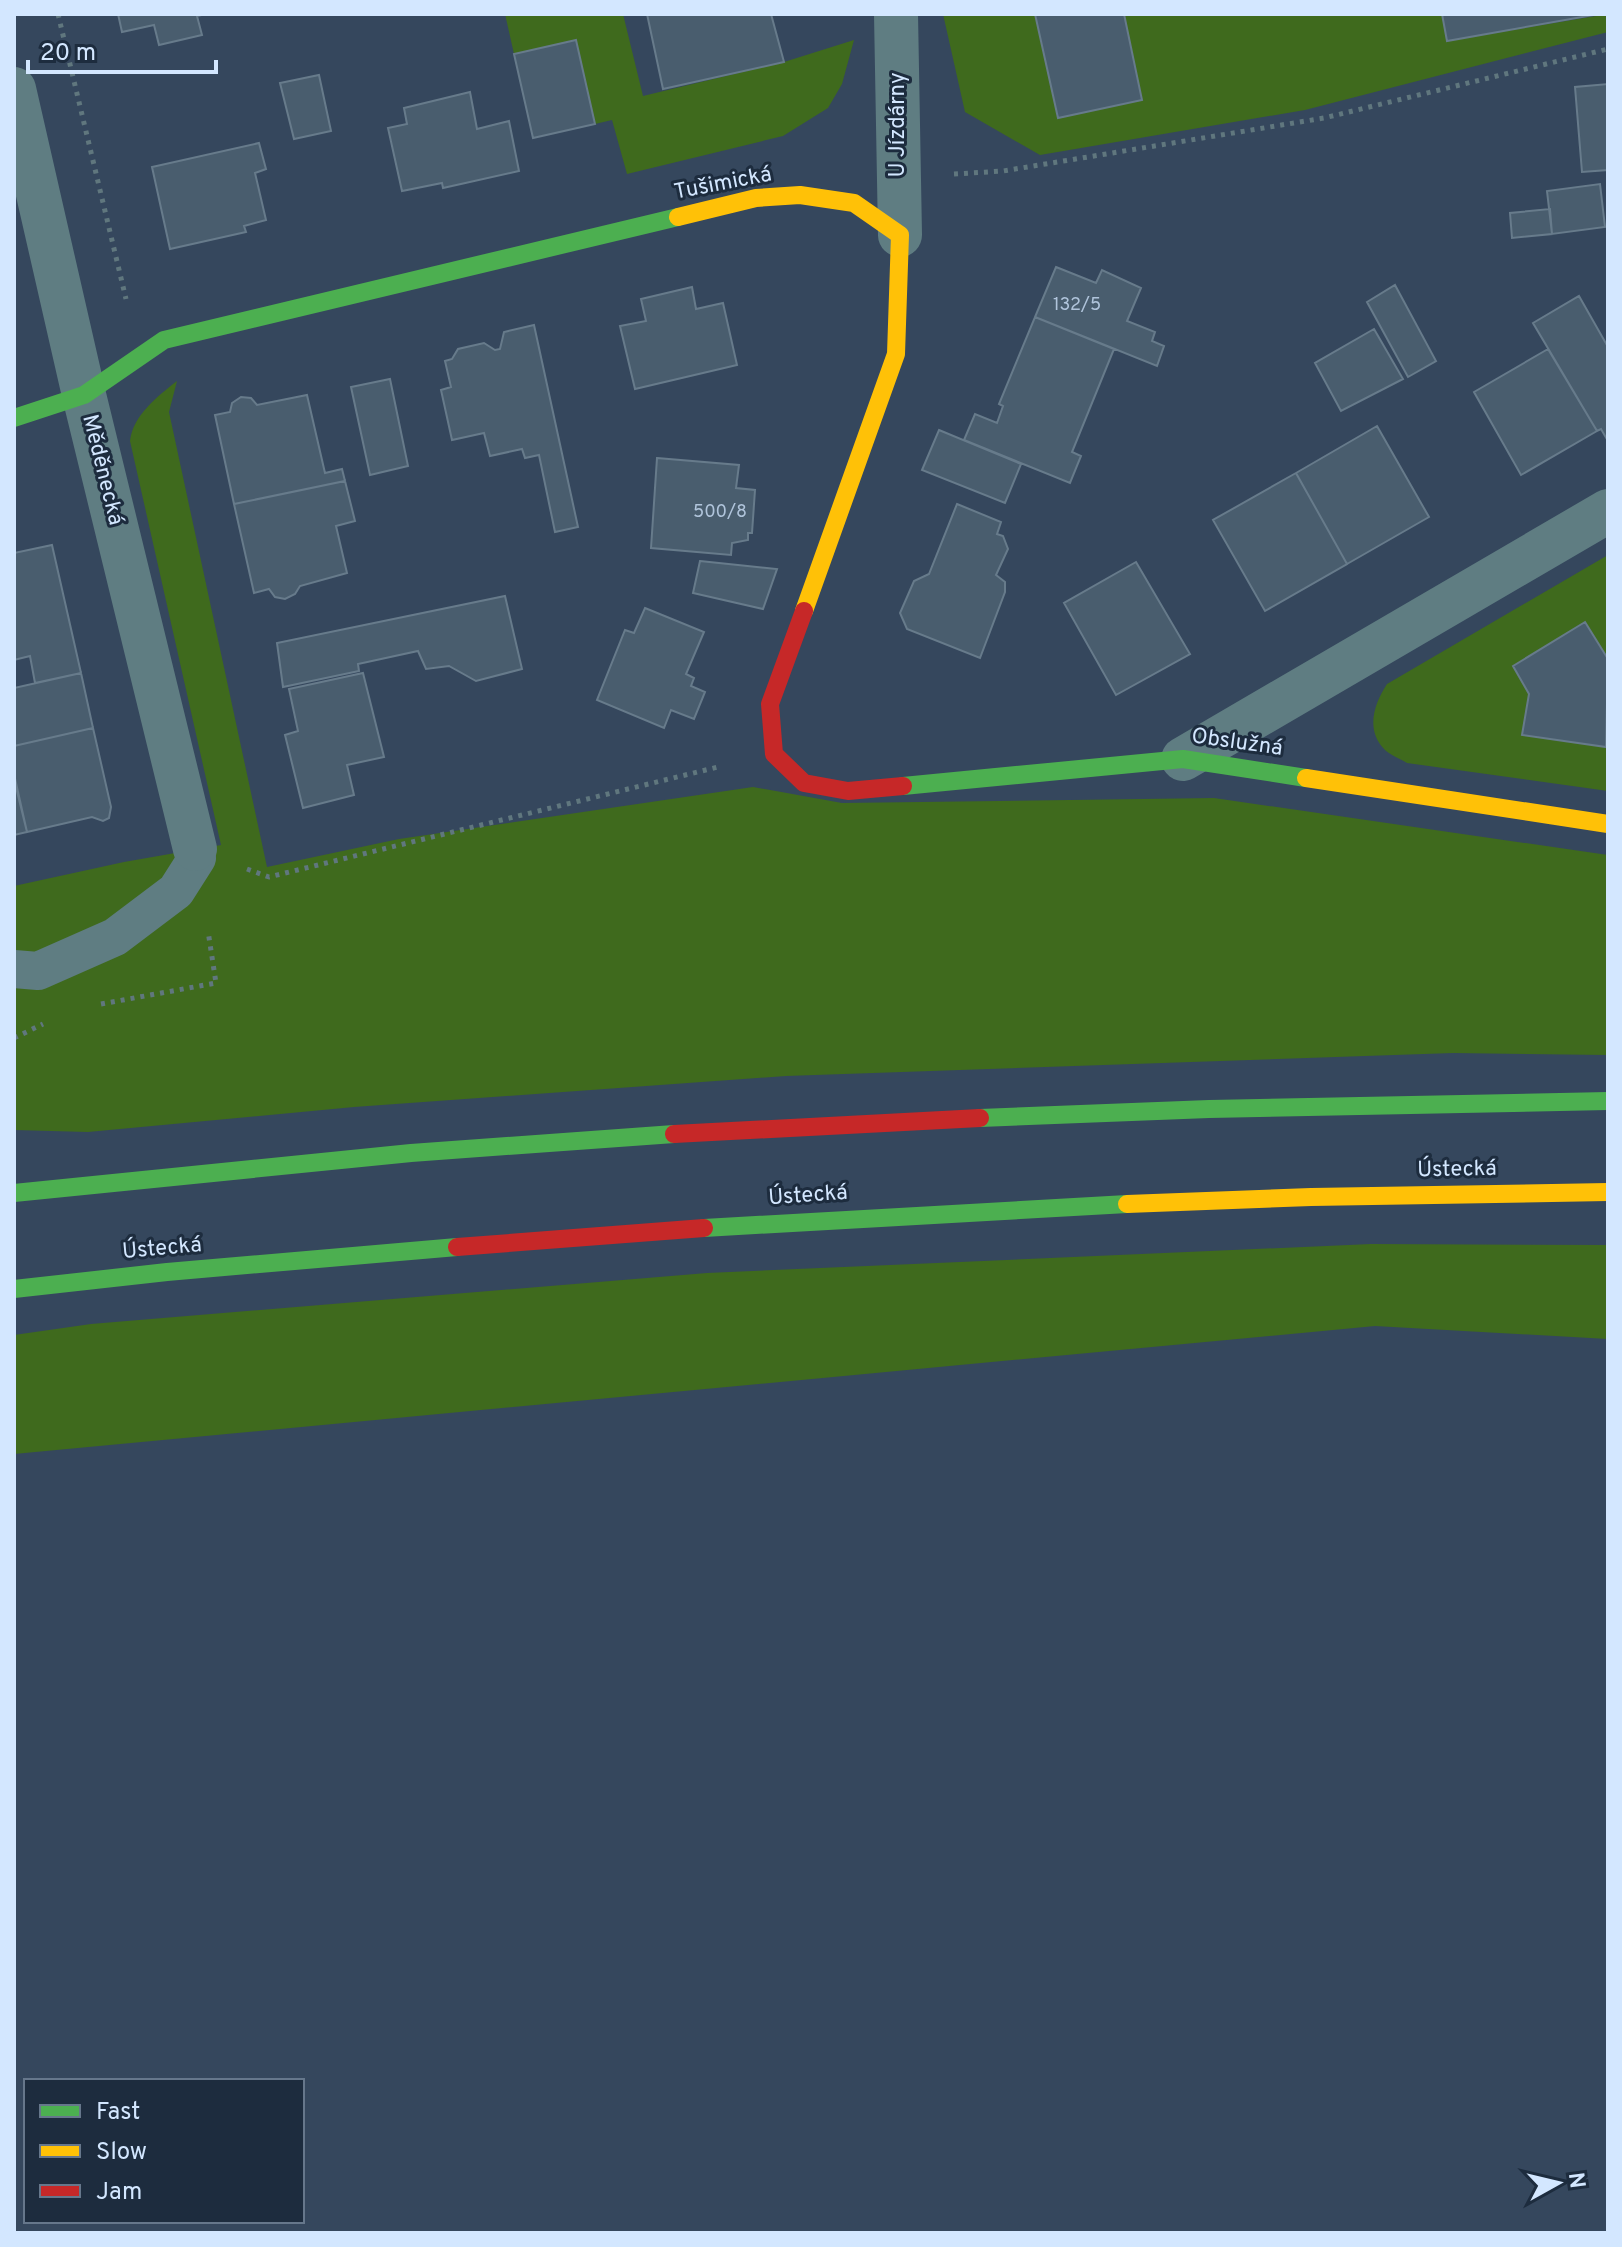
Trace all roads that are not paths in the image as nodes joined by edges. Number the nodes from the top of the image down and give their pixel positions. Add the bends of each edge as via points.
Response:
1 (896, 14) edge
2 (14, 89) edge
3 (900, 235) junction
4 (84, 395) junction
5 (14, 418) edge
6 (1608, 511) edge
7 (1183, 759) junction
8 (1608, 824) edge
9 (196, 854) joint
10 (14, 969) edge
11 (1608, 1101) edge
12 (1608, 1192) edge
13 (14, 1193) edge
14 (14, 1289) edge

1 - 3 street, U Jízdárny
2 - 4 street, Měděnecká
3 - 4 main road, Tušimická via 854,203 800,195 756,198 164,340
3 - 7 main road, Obslužná via 896,354 770,704 774,754 804,783 848,791
4 - 5 main road, Tušimická
4 - 9 street, Měděnecká
6 - 7 street
7 - 8 main road, Obslužná
9 - 10 lane via 176,891 115,937 38,971
11 - 13 main road via 811,1123 514,1143
12 - 14 main road, Ústecká via 884,1214 549,1238

